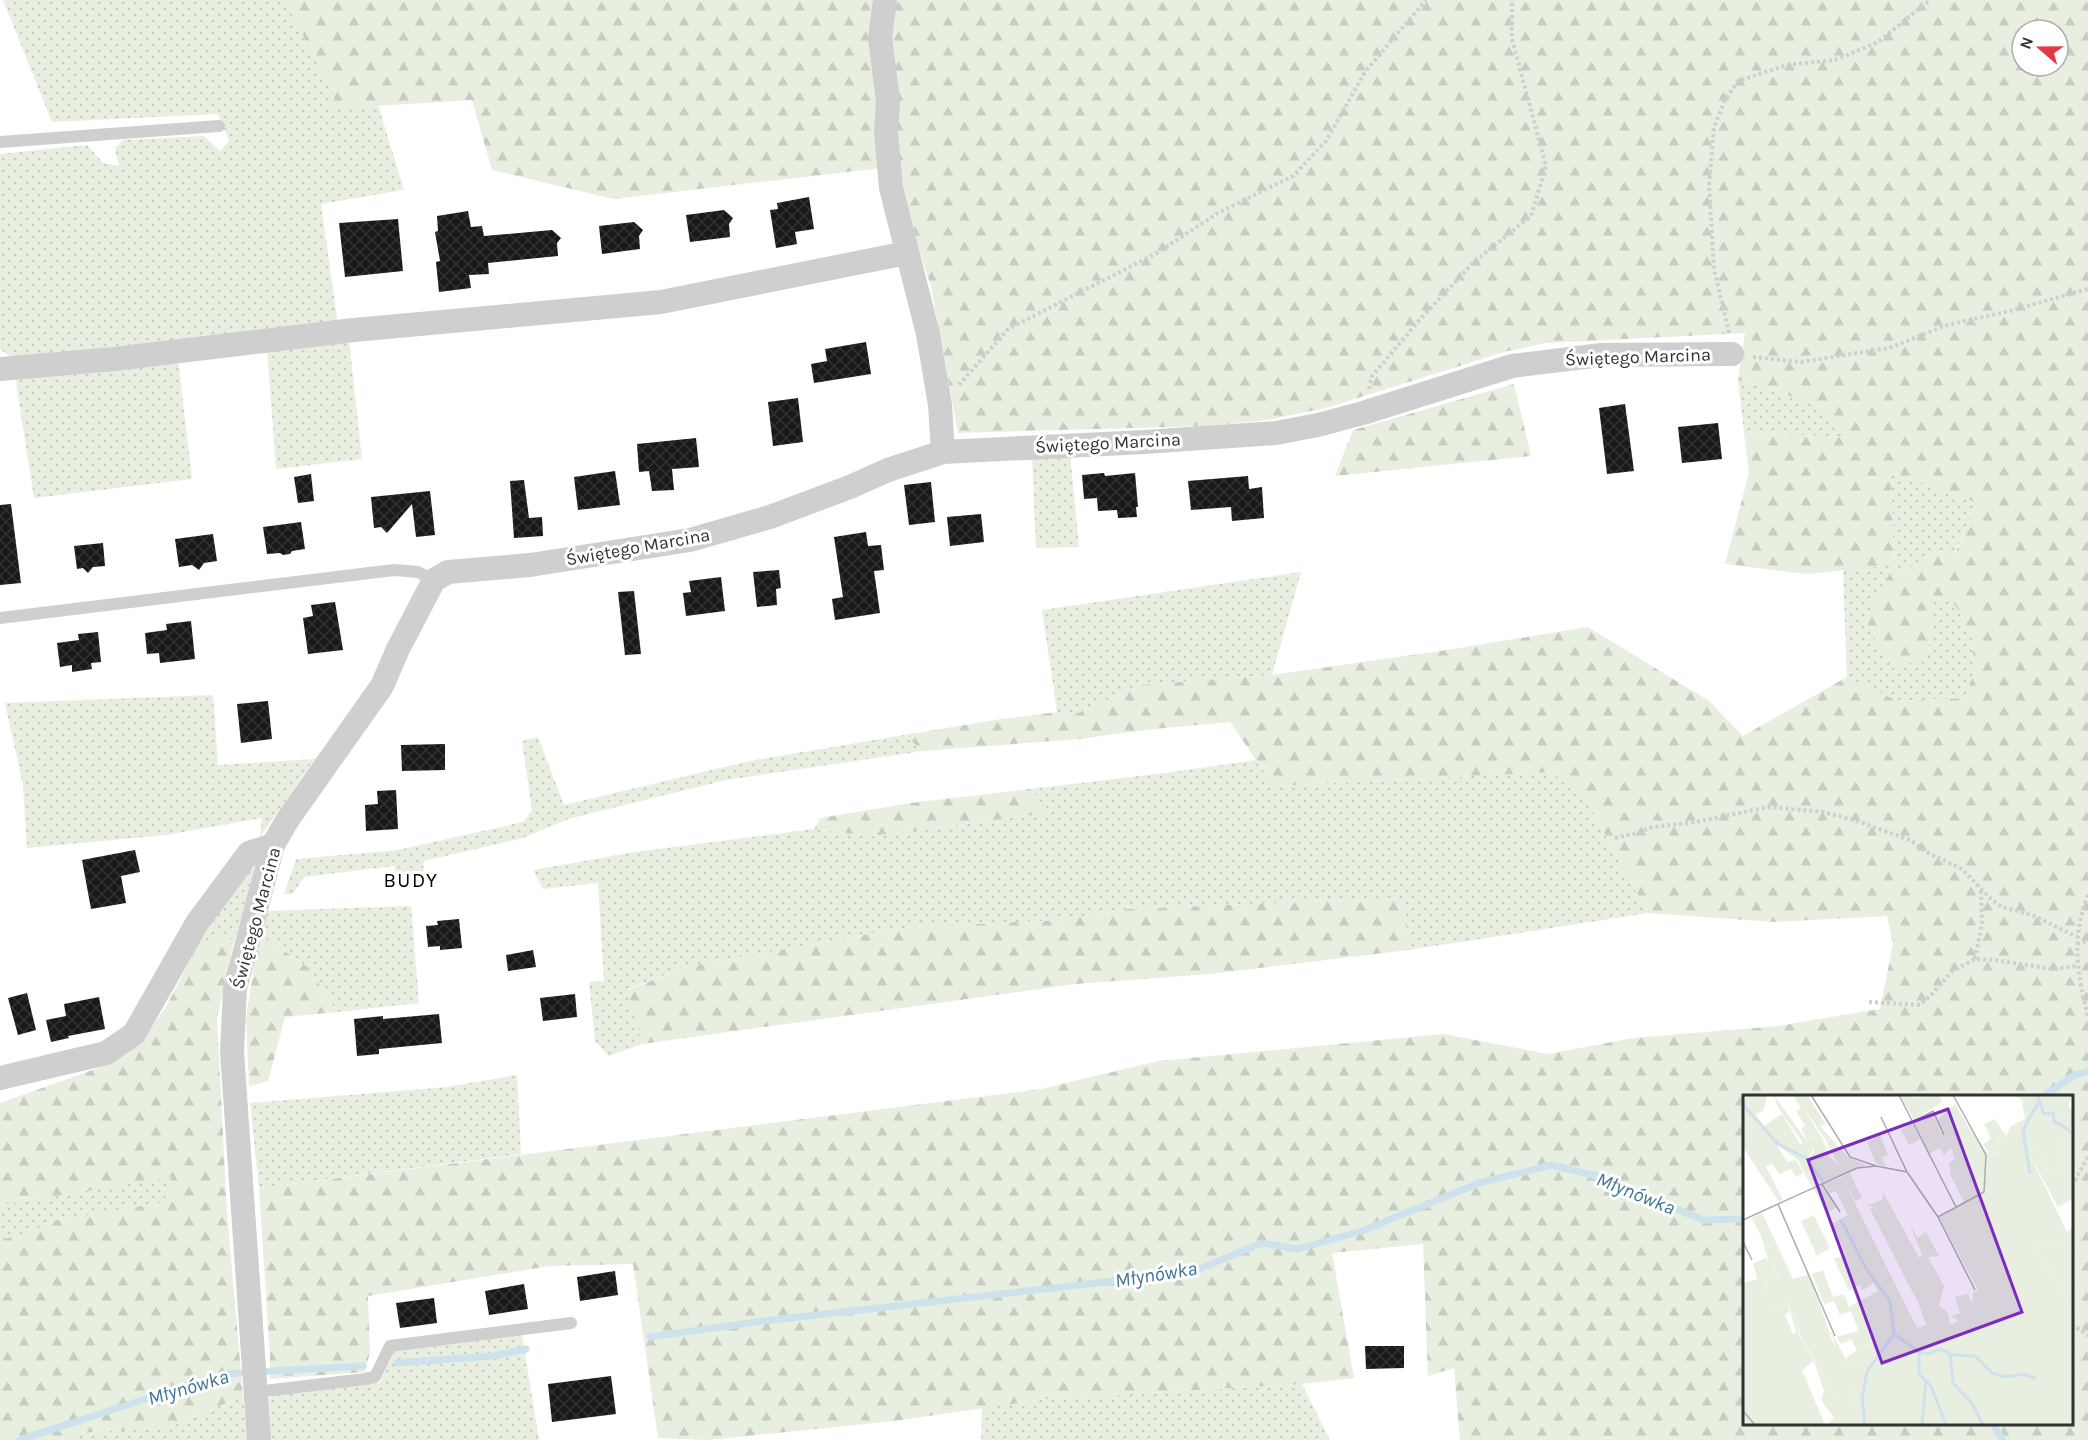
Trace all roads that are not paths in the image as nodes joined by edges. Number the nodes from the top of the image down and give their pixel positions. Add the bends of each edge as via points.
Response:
1 (885, 0) edge
2 (219, 126) dead end
3 (0, 142) edge
4 (907, 253) junction
5 (1732, 354) road end
6 (0, 369) edge
7 (943, 452) junction
8 (434, 580) junction
9 (0, 618) edge
10 (273, 845) junction
11 (0, 1078) edge
12 (571, 1323) dead end
13 (256, 1390) junction
14 (260, 1440) edge

1 - 4 street via 880,38 888,101 886,132 891,188
2 - 3 lane
4 - 6 street via 661,302 354,330
4 - 7 street via 928,334
5 - 7 street, Świętego Marcina via 1601,355 1512,366 1363,413 1276,433
7 - 8 street, Świętego Marcina via 770,517 690,540 530,565 448,572
8 - 9 lane via 418,572 394,570
8 - 10 street, Świętego Marcina via 382,686
10 - 11 street via 249,853 204,914 134,1034 106,1053
10 - 13 street, Świętego Marcina via 235,989 232,1052
12 - 13 lane via 390,1346 375,1377
13 - 14 street, Świętego Marcina

